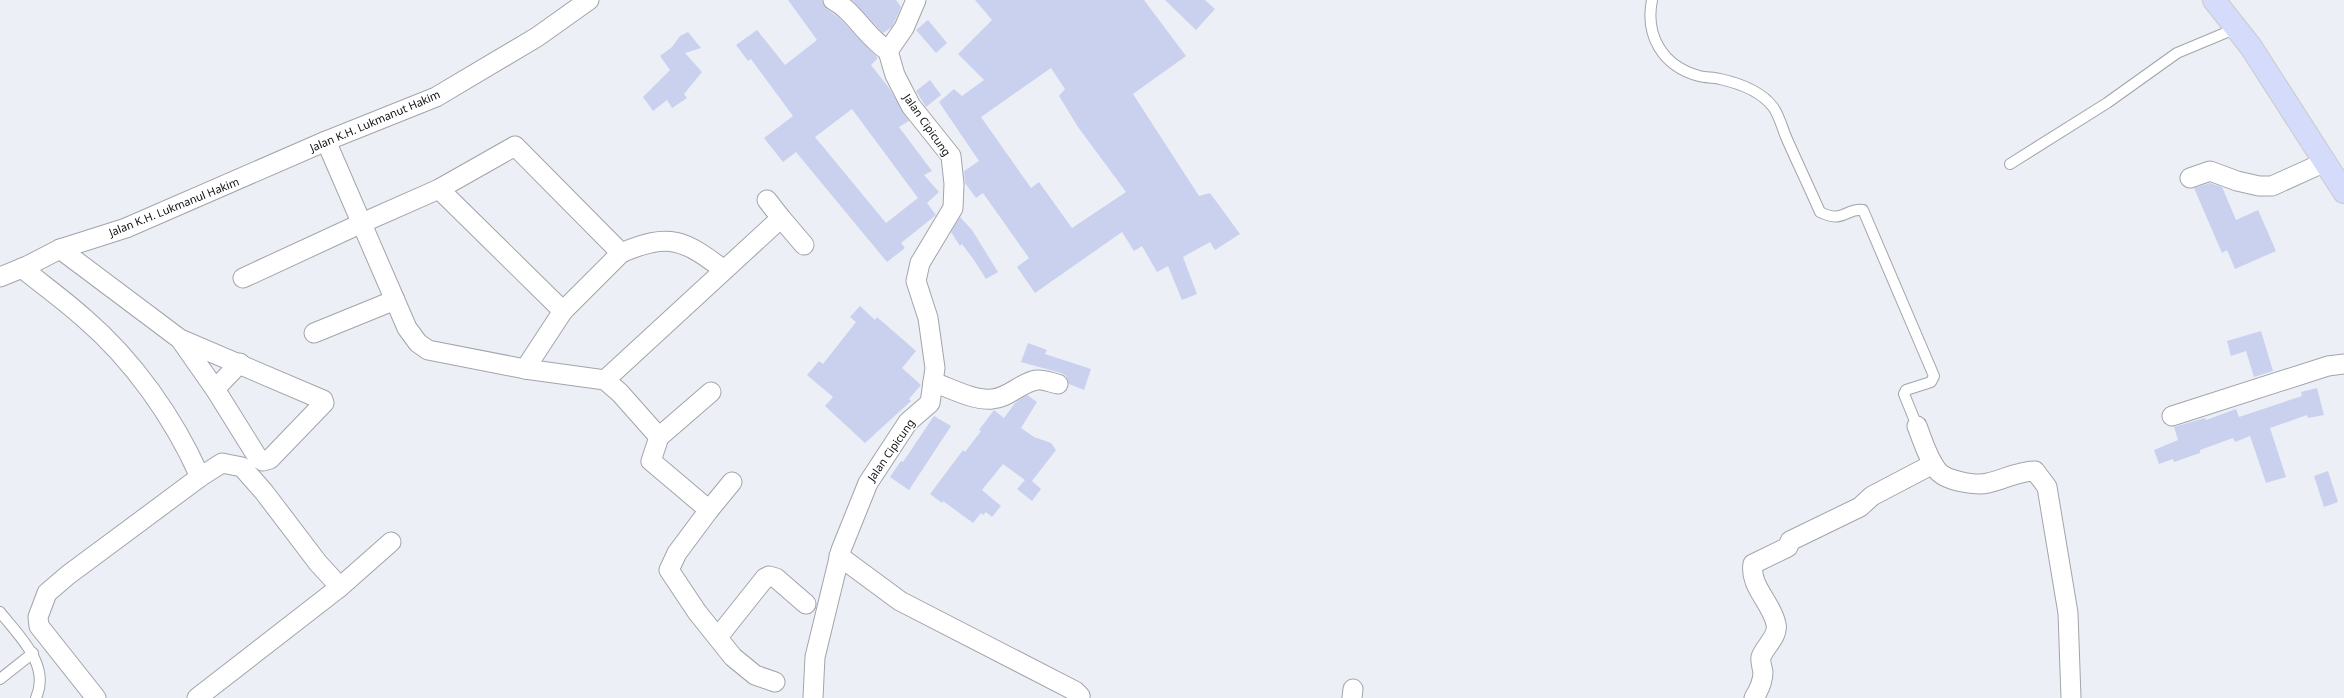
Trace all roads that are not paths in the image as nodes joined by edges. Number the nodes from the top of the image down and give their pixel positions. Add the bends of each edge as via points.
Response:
1 (589, 0) edge
2 (833, 0) edge
3 (916, 0) edge
4 (1652, 0) edge
5 (2214, 0) edge
6 (2237, 28) junction
7 (888, 50) junction
8 (326, 141) junction
9 (2325, 162) junction
10 (2010, 164) dead end
11 (259, 172) joint
12 (2190, 178) dead end
13 (439, 189) junction
14 (2344, 192) edge
15 (767, 200) dead end
16 (781, 218) junction
17 (362, 223) junction
18 (804, 245) dead end
19 (60, 249) junction
20 (621, 253) junction
21 (22, 268) junction
22 (724, 270) junction
23 (0, 277) edge
24 (242, 278) dead end
25 (395, 300) junction
26 (562, 311) junction
27 (314, 333) dead end
28 (180, 339) junction
29 (240, 363) junction
30 (2344, 364) edge
31 (525, 369) junction
32 (605, 380) junction
33 (933, 382) junction
34 (1058, 384) dead end
35 (215, 389) junction
36 (711, 392) dead end
37 (2172, 416) dead end
38 (1917, 426) joint
39 (659, 436) junction
40 (1933, 464) junction
41 (200, 477) junction
42 (732, 482) dead end
43 (709, 510) junction
44 (391, 542) dead end
45 (840, 556) junction
46 (340, 587) junction
47 (806, 604) dead end
48 (0, 612) edge
49 (718, 637) junction
50 (33, 653) junction
51 (0, 679) edge
52 (775, 682) dead end
53 (813, 690) edge
54 (36, 698) edge
55 (96, 698) edge
56 (198, 698) edge
57 (1079, 698) edge
58 (1754, 698) edge
59 (2071, 698) edge

1 - 8 street, Jalan K.H. Lukmanut Hakim via 537,37 436,97
2 - 7 street via 845,8 877,44
3 - 7 street via 904,28
4 - 38 lane via 1649,10 1651,32 1655,43 1670,60 1699,76 1750,88 1773,107 1820,212 1829,217 1838,217 1863,210 1934,376 1931,382 1906,390 1904,394
5 - 6 main road
6 - 9 main road
6 - 10 lane via 2177,53 2114,99
7 - 33 street, Jalan Cipicung via 894,75 911,106 951,156 953,208 920,263 916,281 928,318 935,368
8 - 11 street, Jalan K.H. Lukmanut Hakim
8 - 17 street
9 - 12 street via 2272,186 2237,181 2210,171
9 - 14 main road
11 - 19 street, Jalan K.H. Lukmanul Hakim via 126,228
13 - 17 street
13 - 20 street via 515,146
13 - 26 street
15 - 16 street
16 - 18 street
16 - 22 street
17 - 24 street
17 - 25 street
19 - 21 street, Jalan K.H. Lukmanul Hakim
19 - 28 street
20 - 22 street via 640,245 677,241 694,248
20 - 26 street
21 - 23 street, Jalan K.H. Lukmanul Hakim
21 - 41 street via 85,318 125,359 163,408 189,452
22 - 32 street
25 - 27 street
25 - 31 street via 407,328 423,347
26 - 31 street
28 - 29 street
28 - 35 street
29 - 35 street
29 - 35 street via 323,400 324,403 270,459 263,462
30 - 37 street via 2328,366
31 - 32 street
32 - 39 street
33 - 34 street via 991,400 1038,380
33 - 45 street, Jalan Cipicung via 930,403 908,422 868,483
36 - 39 street
38 - 40 street
39 - 43 street via 651,460
40 - 58 street via 1872,496 1860,507 1790,541 1788,547 1753,564 1751,572 1755,583 1776,624 1776,632 1760,658 1763,673
40 - 59 street via 1938,472 1965,484 1987,484 2025,471 2035,471 2047,487 2068,613
41 - 46 street via 222,463 242,467
41 - 55 street via 47,593 38,617 39,626
42 - 43 street
43 - 49 street via 677,553 670,570 697,612
44 - 46 street
45 - 53 street, Jalan Cipicung via 814,657
45 - 57 street via 900,601 1075,691
46 - 56 street
47 - 49 street via 776,578 769,576 764,578
48 - 50 lane
49 - 52 street via 742,666 755,675
50 - 51 lane
50 - 54 lane via 40,673

